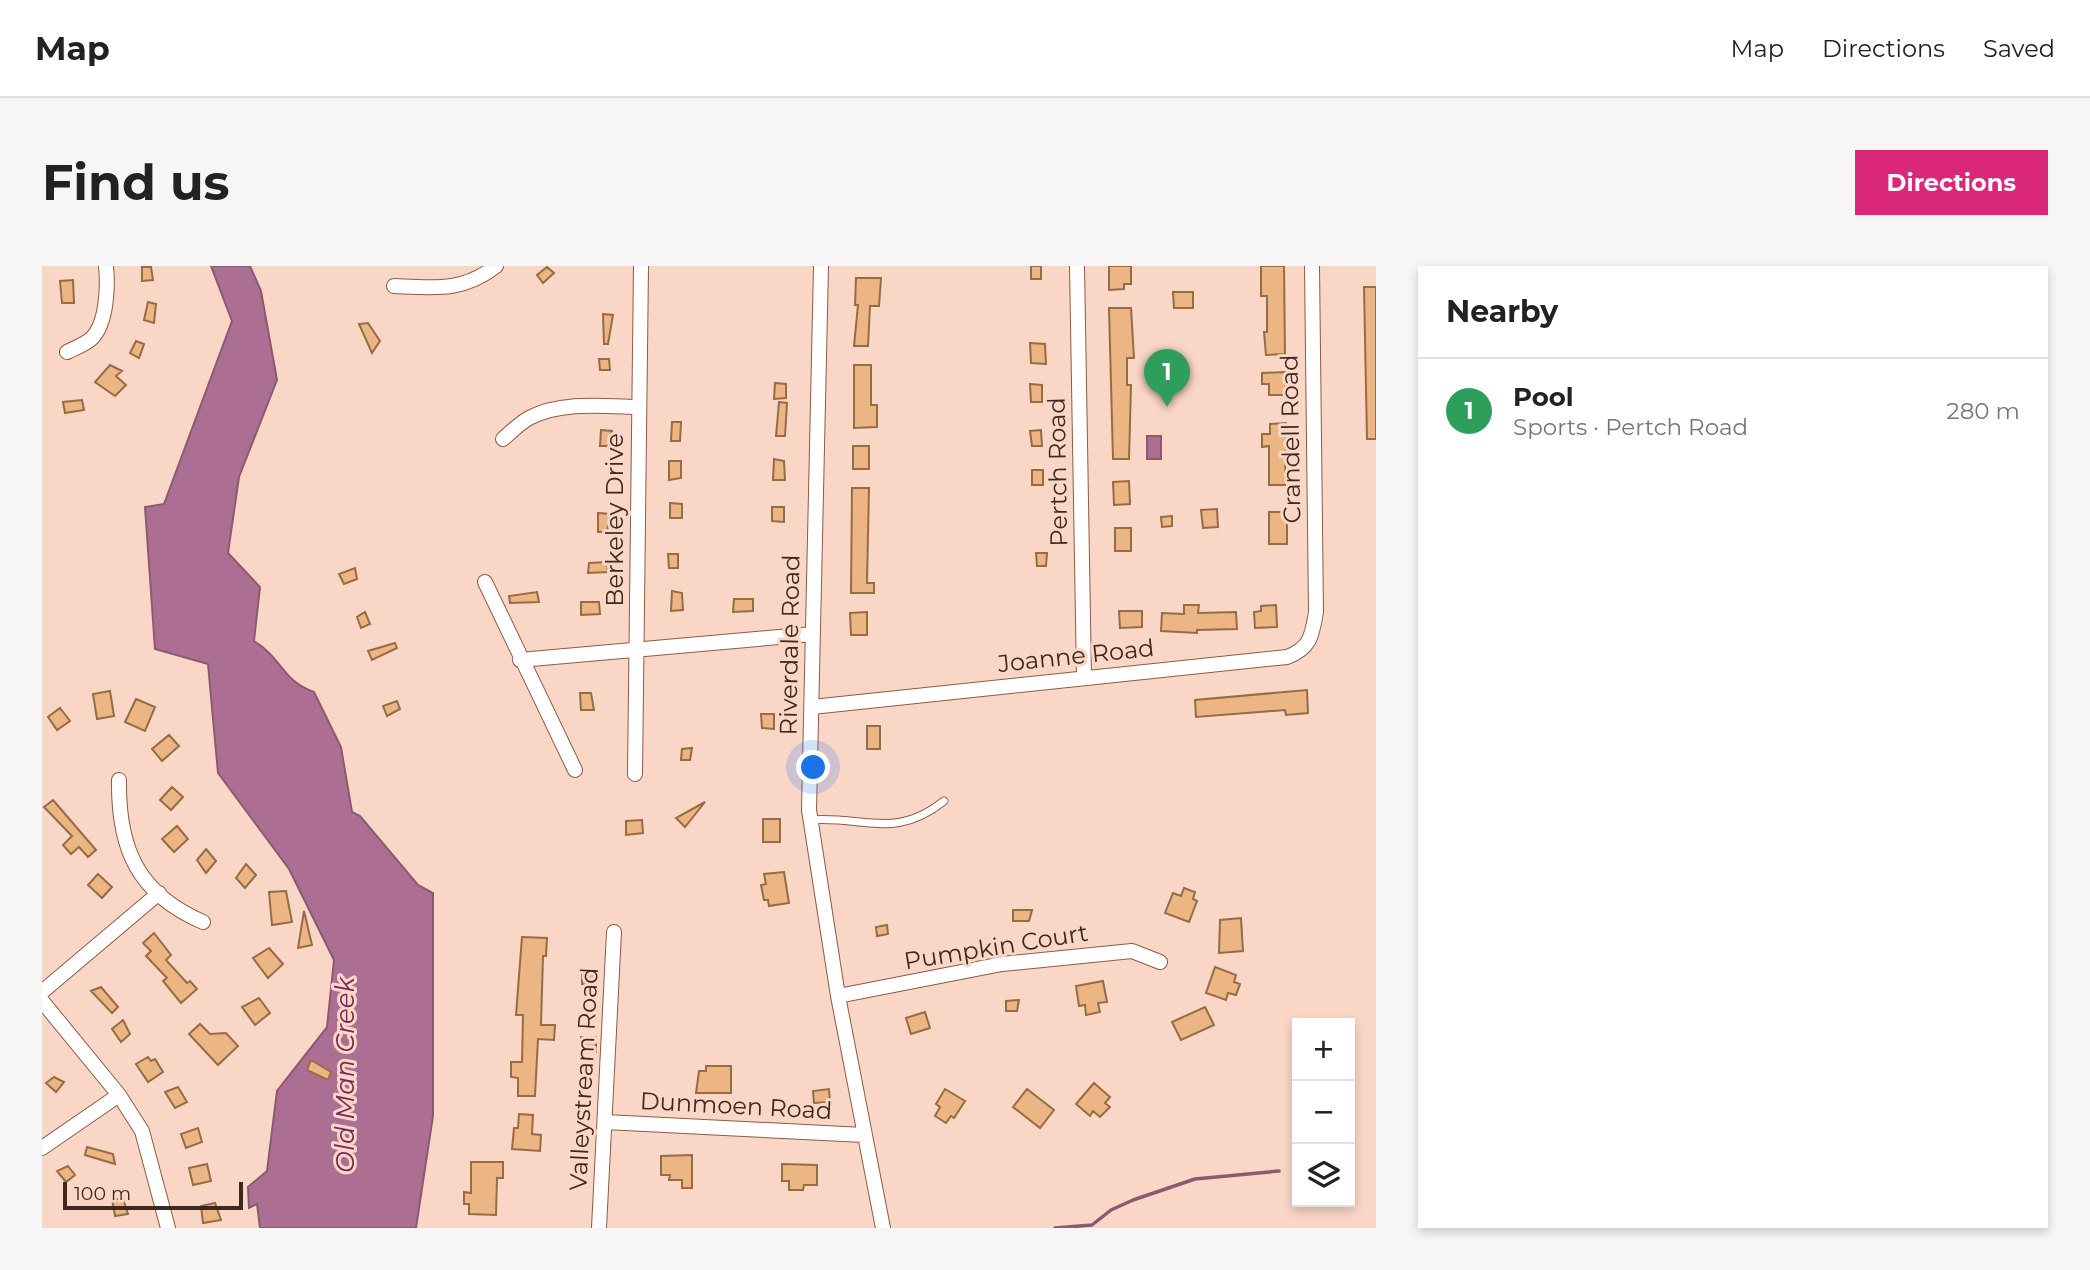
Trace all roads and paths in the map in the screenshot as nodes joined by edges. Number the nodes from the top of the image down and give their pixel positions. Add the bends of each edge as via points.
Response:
1 (106, 266) edge
2 (496, 266) edge
3 (642, 266) edge
4 (821, 266) edge
5 (1077, 266) edge
6 (1312, 266) edge
7 (394, 286) dead end
8 (67, 352) dead end
9 (639, 407) junction
10 (503, 439) dead end
11 (485, 582) dead end
12 (1316, 612) joint
13 (813, 634) junction
14 (637, 651) junction
15 (520, 660) junction
16 (1084, 678) junction
17 (812, 707) junction
18 (575, 770) dead end
19 (635, 774) dead end
20 (119, 780) dead end
21 (944, 801) dead end
22 (810, 820) junction
23 (159, 893) junction
24 (203, 922) dead end
25 (614, 932) dead end
26 (1160, 962) dead end
27 (42, 992) edge
28 (838, 996) junction
29 (42, 1001) edge
30 (119, 1095) junction
31 (605, 1122) junction
32 (864, 1135) junction
33 (42, 1148) edge
34 (167, 1228) edge
35 (599, 1228) edge
36 (883, 1228) edge

1 - 8 street via 103,316 93,338
2 - 7 street via 475,282 438,288
3 - 9 street, Berkeley Drive
4 - 13 street, Riverdale Road
5 - 16 street, Pertch Road
6 - 12 street, Crandell Road
9 - 10 street via 550,411 529,418
9 - 14 street, Berkeley Drive
11 - 15 street
12 - 16 street, Joanne Road via 1311,641 1301,652 1287,657
13 - 14 street
13 - 17 street, Riverdale Road
14 - 15 street
14 - 19 street, Berkeley Drive
15 - 18 street
16 - 17 street, Joanne Road
17 - 22 street, Riverdale Road
20 - 23 street via 120,830 136,866
21 - 22 lane via 926,815 895,825
22 - 28 street, Riverdale Road
23 - 24 street via 177,910
23 - 27 street
25 - 31 street, Valleystream Road
26 - 28 street, Pumpkin Court via 1132,951 1002,964
28 - 32 street, Riverdale Road
29 - 30 street
30 - 33 street
30 - 34 street via 142,1131
31 - 32 street, Dunmoen Road
31 - 35 street, Valleystream Road
32 - 36 street, Riverdale Road

